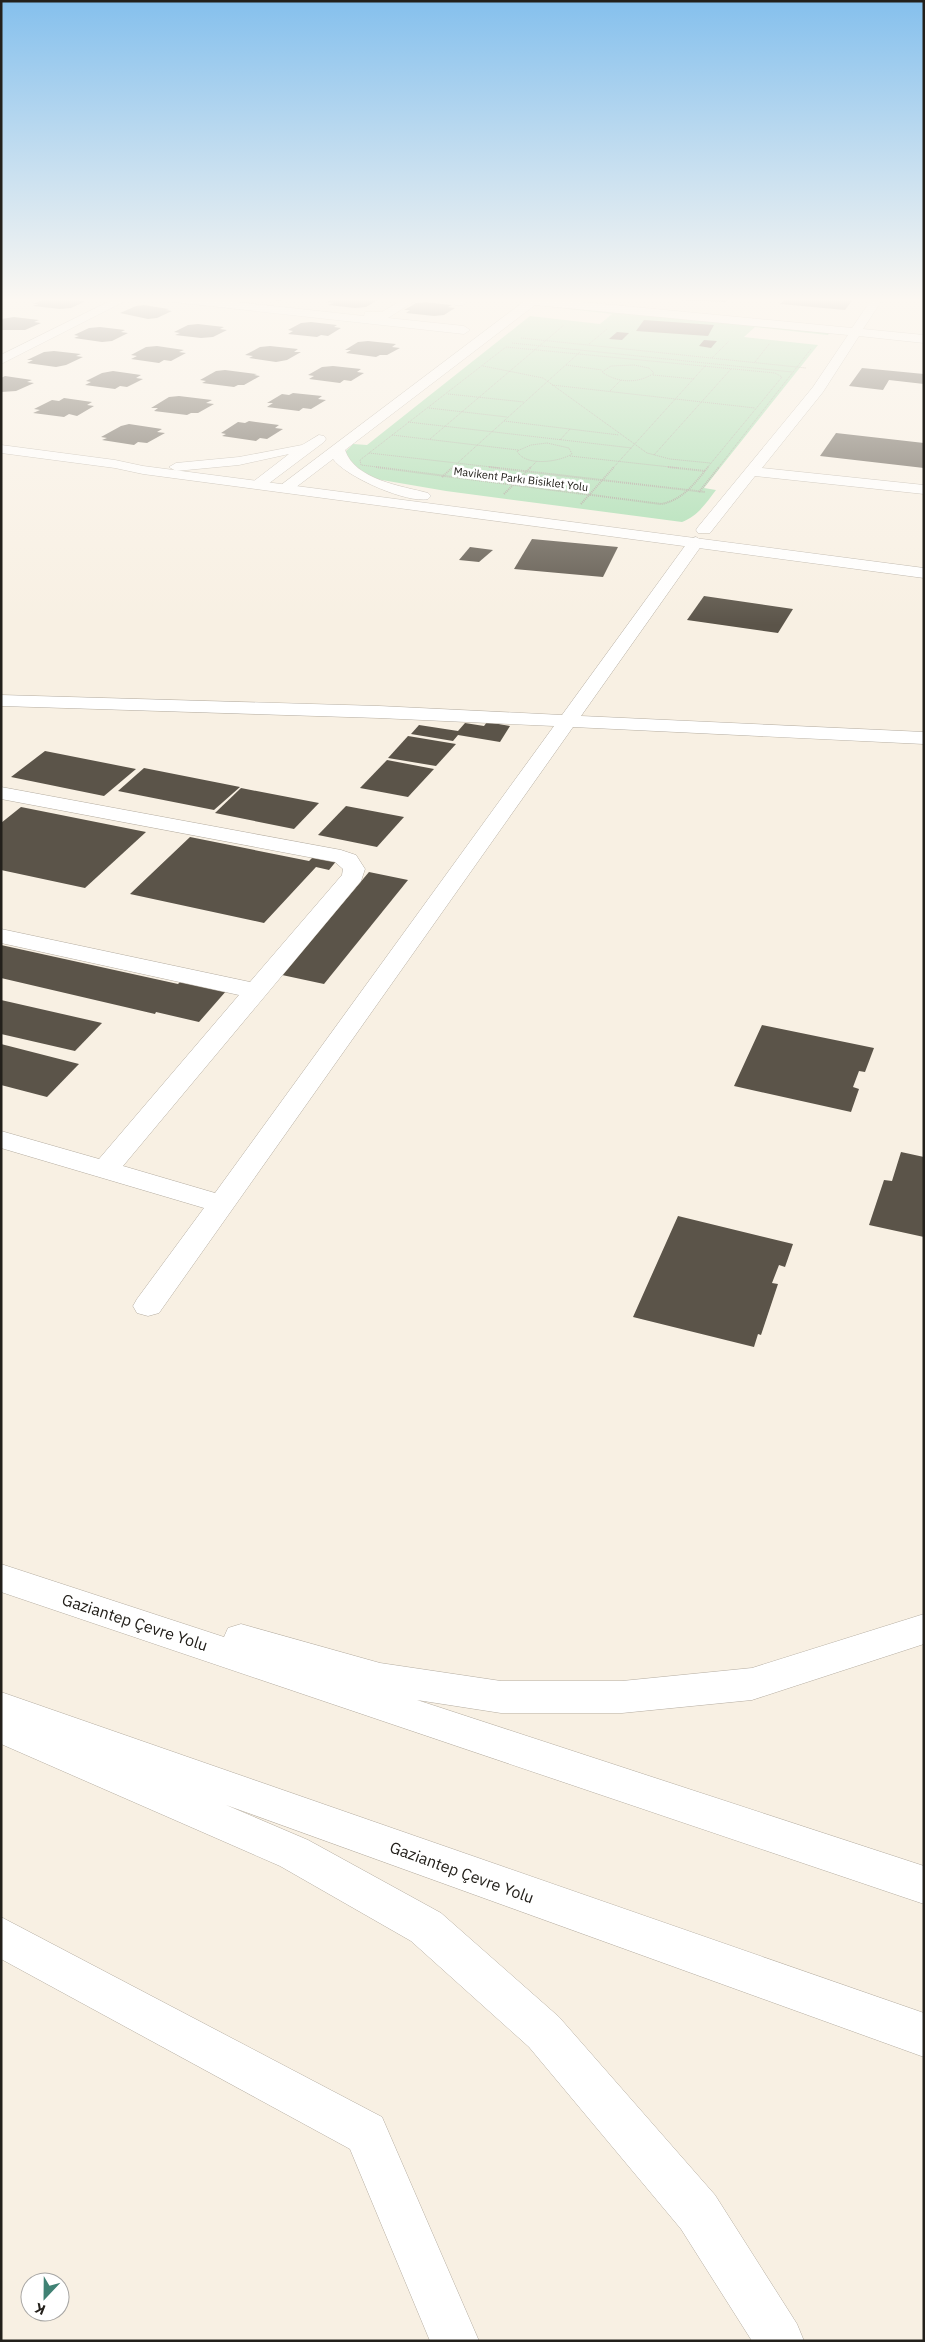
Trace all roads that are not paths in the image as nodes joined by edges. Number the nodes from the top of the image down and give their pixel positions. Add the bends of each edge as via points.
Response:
1 (394, 406) edge
2 (804, 406) edge
3 (328, 432) dead end
4 (312, 444) junction
5 (1, 449) edge
6 (337, 449) junction
7 (115, 464) junction
8 (176, 467) junction
9 (750, 471) junction
10 (263, 481) junction
11 (291, 485) junction
12 (924, 490) edge
13 (423, 496) junction
14 (700, 536) junction
15 (924, 558) edge
16 (924, 572) edge
17 (2, 700) edge
18 (568, 721) junction
19 (924, 738) edge
20 (1, 793) edge
21 (1, 936) edge
22 (256, 990) junction
23 (1, 1139) edge
24 (105, 1169) junction
25 (222, 1204) junction
26 (148, 1306) dead end
27 (1, 1570) edge
28 (1, 1578) edge
29 (924, 1629) edge
30 (1, 1708) edge
31 (1, 1727) edge
32 (924, 1885) edge
33 (1, 1937) edge
34 (924, 2035) edge
35 (455, 2341) edge
36 (780, 2341) edge

1 - 6 main road
2 - 9 main road
3 - 4 main road
4 - 8 main road via 246,460
4 - 10 main road
5 - 7 main road
6 - 11 main road
6 - 13 main road via 343,463 356,473
7 - 8 main road
7 - 10 main road via 143,470
8 - 10 main road
9 - 12 main road
9 - 14 main road
10 - 11 main road
11 - 13 main road
11 - 14 main road
13 - 14 main road
14 - 15 main road
14 - 16 main road
14 - 18 main road
17 - 18 main road
18 - 19 main road
18 - 25 main road
20 - 22 main road via 348,860 354,869 353,876
21 - 22 main road
22 - 24 main road
23 - 24 main road
24 - 25 main road
25 - 26 main road
27 - 29 main road via 380,1679 501,1697 622,1697 752,1684
28 - 32 main road, Gaziantep Çevre Yolu
30 - 34 main road, Gaziantep Çevre Yolu
31 - 36 main road via 294,1853 426,1927 544,2032 691,2204
33 - 35 main road via 366,2133

